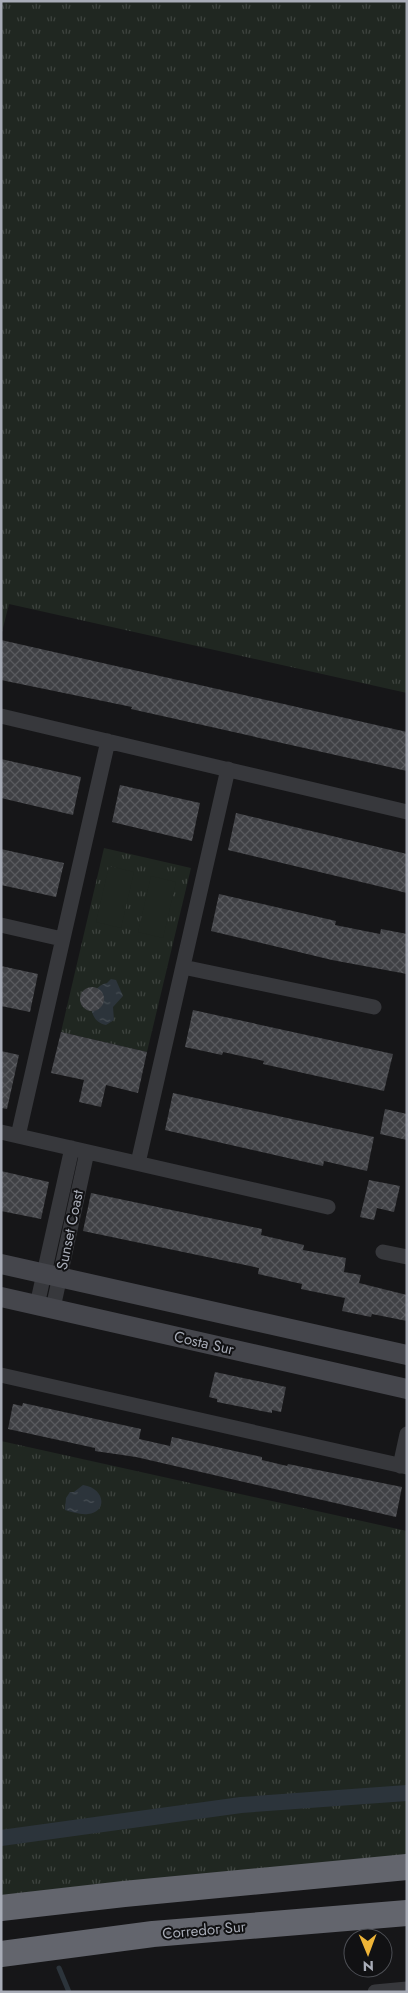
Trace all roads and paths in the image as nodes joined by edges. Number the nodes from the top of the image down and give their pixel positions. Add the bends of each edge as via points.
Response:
1 (1, 716) edge
2 (108, 741) junction
3 (228, 769) junction
4 (407, 812) edge
5 (1, 926) edge
6 (62, 940) junction
7 (183, 967) junction
8 (374, 1007) dead end
9 (1, 1132) edge
10 (18, 1136) junction
11 (72, 1148) junction
12 (87, 1152) junction
13 (138, 1163) junction
14 (328, 1207) dead end
15 (383, 1252) dead end
16 (407, 1257) edge
17 (1, 1264) edge
18 (52, 1275) junction
19 (1, 1297) edge
20 (45, 1307) junction
21 (407, 1355) edge
22 (1, 1375) edge
23 (407, 1389) edge
24 (407, 1434) edge
25 (403, 1466) edge
26 (407, 1867) edge
27 (1, 1908) edge
28 (407, 1913) edge
29 (1, 1954) edge
30 (407, 1989) edge
31 (375, 1992) edge

1 - 2 street
2 - 3 street
2 - 6 street
3 - 4 street
3 - 7 street
5 - 6 street
6 - 10 street
7 - 8 street
7 - 13 street
9 - 10 street
10 - 11 street
11 - 12 street
11 - 18 street, Sunset Coast
12 - 13 street
12 - 18 street, Sunset Coast
13 - 14 street
15 - 16 street
17 - 18 street
18 - 20 street, Sunset Coast
18 - 21 street
19 - 20 street, Costa Sur
20 - 23 street, Costa Sur
22 - 25 street
24 - 25 street
26 - 27 highway
28 - 29 highway, Corredor Sur via 153,1934
30 - 31 street

